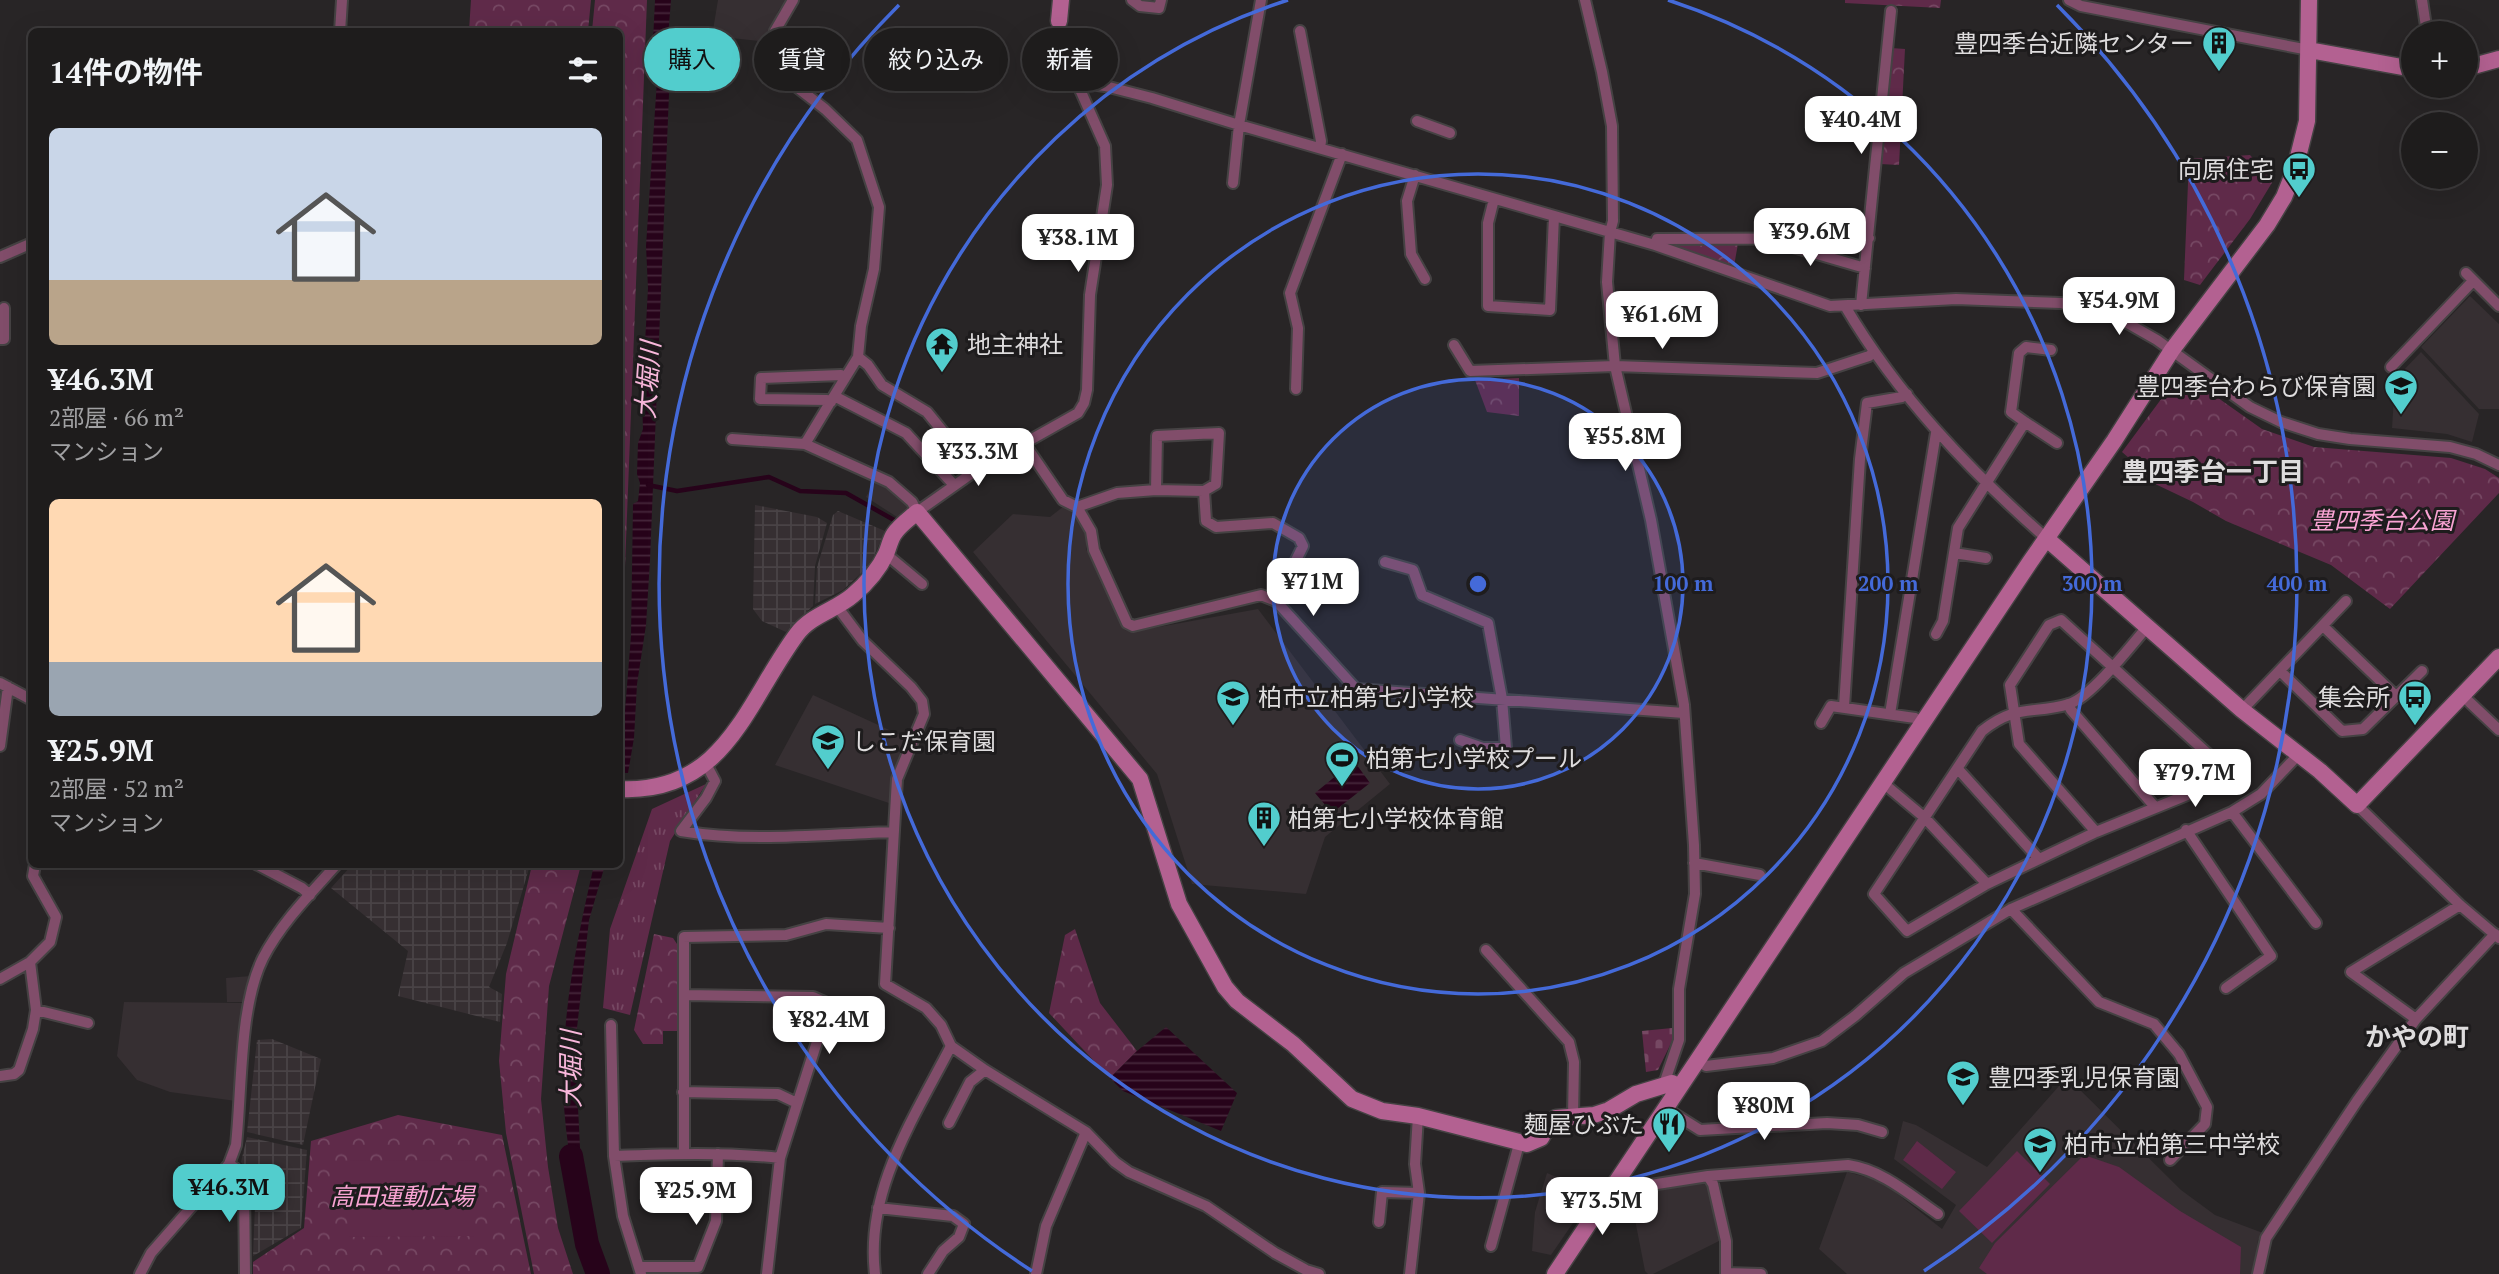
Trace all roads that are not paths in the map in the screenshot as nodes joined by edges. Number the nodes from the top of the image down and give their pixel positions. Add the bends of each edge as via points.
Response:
1 (342, 0) edge
2 (793, 0) edge
3 (1061, 0) edge
4 (1132, 0) edge
5 (1161, 0) edge
6 (1261, 0) edge
7 (1585, 0) edge
8 (2069, 0) edge
9 (2309, 0) edge
10 (2422, 0) edge
11 (1891, 11) dead end
12 (2425, 21) edge
13 (1059, 22) joint
14 (340, 28) edge
15 (1059, 28) edge
16 (1300, 31) dead end
17 (2309, 50) junction
18 (2499, 59) edge
19 (2478, 65) edge
20 (2401, 67) edge
21 (1118, 90) edge
22 (1081, 91) edge
23 (1418, 121) dead end
24 (1239, 125) junction
25 (1450, 134) dead end
26 (1320, 148) junction
27 (1342, 154) junction
28 (1415, 175) junction
29 (1233, 183) dead end
30 (1494, 199) junction
31 (1554, 216) junction
32 (1610, 232) junction
33 (1763, 238) junction
34 (1869, 238) junction
35 (28, 245) edge
36 (1655, 245) junction
37 (0, 257) edge
38 (1865, 268) junction
39 (1425, 279) dead end
40 (1861, 304) junction
41 (1845, 306) junction
42 (2499, 306) edge
43 (4, 308) dead end
44 (0, 339) edge
45 (1454, 345) dead end
46 (2051, 350) dead end
47 (2172, 350) junction
48 (1873, 353) junction
49 (858, 357) junction
50 (1615, 366) junction
51 (2391, 367) dead end
52 (845, 378) junction
53 (1296, 389) dead end
54 (1907, 394) junction
55 (832, 399) junction
56 (2025, 422) junction
57 (1936, 433) junction
58 (732, 439) dead end
59 (805, 443) junction
60 (1024, 443) junction
61 (2057, 443) dead end
62 (2499, 465) edge
63 (975, 471) junction
64 (1986, 484) junction
65 (954, 485) junction
66 (1156, 489) junction
67 (1204, 491) junction
68 (1077, 507) junction
69 (917, 512) junction
70 (2047, 538) junction
71 (1954, 553) junction
72 (886, 554) junction
73 (1986, 558) dead end
74 (1385, 562) dead end
75 (922, 584) dead end
76 (1276, 601) junction
77 (2346, 601) dead end
78 (836, 605) junction
79 (2323, 626) junction
80 (2147, 627) junction
81 (1936, 634) dead end
82 (2499, 657) edge
83 (2111, 667) junction
84 (2280, 671) junction
85 (2421, 671) dead end
86 (4, 685) edge
87 (2396, 696) junction
88 (2463, 696) junction
89 (28, 698) edge
90 (1502, 699) junction
91 (2068, 704) junction
92 (1844, 707) junction
93 (2242, 710) junction
94 (2014, 712) junction
95 (1684, 713) junction
96 (1890, 713) junction
97 (1821, 723) dead end
98 (1922, 723) junction
99 (2499, 730) edge
100 (1460, 740) dead end
101 (0, 746) edge
102 (2299, 754) junction
103 (706, 765) junction
104 (1958, 769) junction
105 (1882, 782) junction
106 (623, 789) edge
107 (2357, 805) junction
108 (2155, 807) junction
109 (2232, 812) junction
110 (1925, 818) junction
111 (2186, 830) junction
112 (894, 832) junction
113 (2096, 832) junction
114 (2039, 859) junction
115 (1694, 863) junction
116 (34, 868) edge
117 (264, 868) edge
118 (334, 868) edge
119 (1760, 875) dead end
120 (1987, 884) junction
121 (310, 895) junction
122 (2460, 905) junction
123 (2011, 909) junction
124 (2316, 923) dead end
125 (889, 928) junction
126 (2497, 936) edge
127 (1486, 950) dead end
128 (30, 962) junction
129 (0, 979) edge
130 (2226, 988) dead end
131 (684, 995) junction
132 (36, 1010) junction
133 (2416, 1019) junction
134 (88, 1023) dead end
135 (611, 1025) dead end
136 (951, 1046) junction
137 (1697, 1059) junction
138 (985, 1070) junction
139 (0, 1076) edge
140 (1671, 1086) junction
141 (683, 1092) junction
142 (797, 1103) junction
143 (1665, 1108) junction
144 (1418, 1116) junction
145 (1573, 1116) junction
146 (949, 1123) dead end
147 (1086, 1132) junction
148 (1882, 1132) dead end
149 (1519, 1144) junction
150 (684, 1153) junction
151 (718, 1154) junction
152 (614, 1156) junction
153 (780, 1158) junction
154 (2170, 1160) dead end
155 (229, 1164) junction
156 (1708, 1176) junction
157 (1619, 1178) junction
158 (1419, 1193) junction
159 (878, 1208) junction
160 (1938, 1214) dead end
161 (1379, 1222) dead end
162 (1491, 1246) dead end
163 (640, 1271) edge
164 (140, 1274) edge
165 (246, 1274) edge
166 (767, 1274) edge
167 (874, 1274) edge
168 (928, 1274) edge
169 (1036, 1274) edge
170 (1319, 1274) edge
171 (1410, 1274) edge
172 (1555, 1274) edge
173 (1761, 1274) edge
174 (2258, 1274) edge

1 - 14 street
2 - 49 street via 775,31 771,67 857,140 879,207 874,269
3 - 13 street
4 - 5 street via 1159,8
6 - 24 street
7 - 32 street via 1612,126
8 - 17 street
9 - 17 street
10 - 12 street
11 - 34 street
13 - 15 street
16 - 26 street
17 - 20 street
17 - 47 street via 2306,121 2284,197
18 - 19 street
21 - 24 street
22 - 60 street via 1105,146 1107,185 1090,295 1087,390 1078,413
23 - 25 street
24 - 26 street
24 - 29 street
26 - 27 street
27 - 28 street
27 - 53 street via 1290,293 1298,328
28 - 30 street
28 - 39 street via 1407,201 1411,254
30 - 31 street
30 - 31 street via 1488,223 1488,306 1550,310
31 - 32 street
32 - 36 street
32 - 50 street via 1608,282
33 - 34 street
33 - 36 street via 1657,239
33 - 38 street
34 - 38 street
35 - 37 street
36 - 41 street via 1830,306
38 - 40 street
40 - 41 street
40 - 47 street via 1956,299 2061,303 2122,320
41 - 48 street
42 - 51 street via 2469,277
43 - 44 street via 4,339
45 - 50 street via 1470,371
46 - 56 street via 2026,347 2019,353 2011,412
47 - 62 street via 2250,407 2281,422 2340,438 2450,447
47 - 70 street
48 - 50 street via 1817,373
48 - 54 street
49 - 52 street
49 - 63 street via 882,385 927,412
50 - 95 street via 1651,520
52 - 55 street
52 - 55 street via 761,378 760,399
54 - 57 street
54 - 92 street via 1867,403
55 - 59 street
55 - 65 street via 906,433
56 - 61 street
56 - 64 street
57 - 64 street
57 - 96 street
58 - 59 street
59 - 69 street via 889,482
60 - 63 street
60 - 68 street via 1063,500
63 - 65 street
64 - 70 street
64 - 71 street via 1958,528
65 - 69 street
66 - 67 street
66 - 67 street via 1157,436 1219,433 1216,484
66 - 68 street via 1117,493
67 - 76 street via 1206,521 1216,527 1273,523 1300,538 1303,546
68 - 76 street via 1127,623 1133,626 1261,595
69 - 72 street via 892,536
69 - 144 street via 1140,779 1179,904 1225,986 1352,1099 1382,1111
70 - 80 street
70 - 98 street
71 - 73 street
71 - 81 street via 1943,621
72 - 75 street
72 - 78 street via 863,585
74 - 90 street via 1413,570 1422,595 1488,623
76 - 90 street via 1356,689
77 - 79 street
78 - 103 street via 799,631 740,724
78 - 112 street via 863,641 922,701 923,714 897,779
79 - 84 street
79 - 87 street
80 - 83 street
80 - 93 street
82 - 88 street
83 - 91 street via 2084,696
83 - 94 street via 2062,620 2049,625 2010,685
83 - 108 street via 2220,764 2187,796
84 - 87 street via 2342,731 2363,729
84 - 93 street
85 - 87 street
86 - 89 street
86 - 101 street
88 - 99 street
88 - 107 street
90 - 95 street
90 - 100 street via 1506,748 1483,748
91 - 94 street
91 - 108 street
92 - 96 street
92 - 97 street via 1831,706
93 - 102 street
94 - 104 street via 1982,731
94 - 113 street via 2019,744
95 - 115 street
96 - 98 street
98 - 105 street
102 - 107 street
102 - 109 street via 2261,794
103 - 106 street via 646,788
103 - 112 street via 715,781 681,831 737,838
104 - 110 street
104 - 114 street
105 - 110 street
105 - 137 street
107 - 122 street
108 - 113 street
109 - 111 street
109 - 124 street
110 - 120 street
110 - 120 street via 1874,894 1907,931
111 - 123 street
111 - 130 street via 2271,957
112 - 125 street
113 - 114 street
114 - 120 street
115 - 119 street
115 - 140 street via 1695,894 1679,989
116 - 128 street via 33,876 56,916 50,942
117 - 121 street
118 - 121 street
121 - 155 street via 277,935 253,982 236,1145
122 - 126 street
122 - 133 street via 2351,972
123 - 137 street via 1904,973 1822,1041 1773,1058 1706,1066
123 - 154 street via 2099,1002 2154,1024 2179,1054 2207,1107 2205,1124
125 - 131 street via 826,924 786,935 684,937
125 - 136 street via 885,984 926,1009
126 - 133 street
127 - 145 street via 1569,1041 1574,1062
128 - 129 street
128 - 132 street
131 - 141 street
131 - 142 street via 813,997 829,1004
132 - 134 street
132 - 139 street via 19,1070
133 - 174 street via 2266,1238
135 - 152 street
136 - 138 street
136 - 159 street via 891,1162
137 - 140 street
138 - 146 street via 970,1082
138 - 147 street
140 - 143 street
140 - 145 street via 1636,1094 1594,1115
141 - 142 street via 778,1094
141 - 150 street
142 - 153 street
143 - 148 street via 1700,1130 1827,1123
143 - 157 street
144 - 149 street
144 - 158 street via 1415,1164
145 - 149 street via 1556,1118 1541,1138
147 - 169 street via 1046,1226
147 - 170 street via 1129,1172 1206,1206 1275,1252
149 - 162 street
150 - 151 street
150 - 152 street
151 - 153 street
151 - 163 street via 716,1221 698,1267
152 - 163 street via 623,1216
153 - 166 street
155 - 164 street via 151,1253
155 - 165 street via 244,1183
156 - 157 street via 1638,1186
156 - 160 street via 1863,1167 1881,1174
156 - 173 street via 1726,1241 1726,1273
157 - 172 street
158 - 161 street via 1382,1192
158 - 171 street
159 - 167 street
159 - 168 street via 953,1216 964,1224 959,1237

